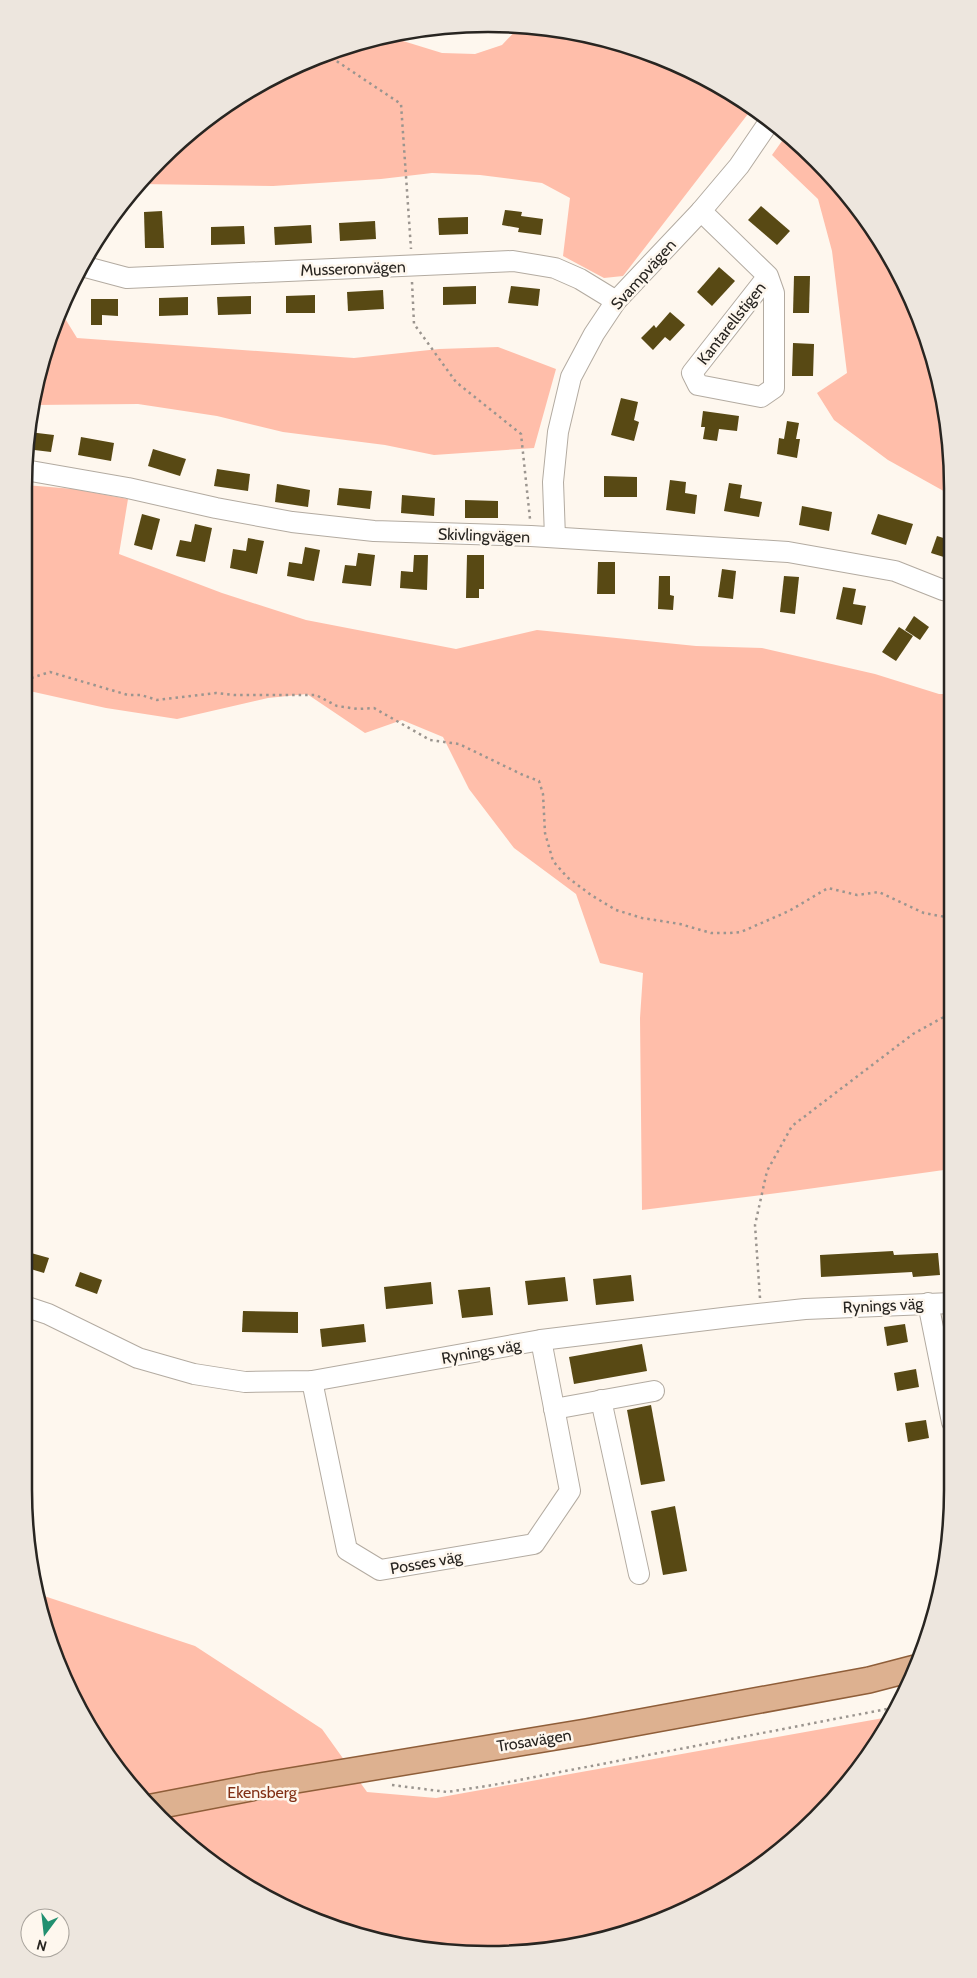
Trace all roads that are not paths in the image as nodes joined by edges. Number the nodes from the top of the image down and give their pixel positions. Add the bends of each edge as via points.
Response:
1 (766, 127) edge
2 (701, 212) junction
3 (90, 268) edge
4 (768, 276) junction
5 (616, 301) junction
6 (33, 471) edge
7 (555, 537) junction
8 (944, 590) edge
9 (928, 1303) junction
10 (944, 1303) edge
11 (32, 1309) edge
12 (541, 1340) junction
13 (312, 1381) junction
14 (944, 1382) edge
15 (654, 1391) dead end
16 (601, 1400) junction
17 (554, 1409) junction
18 (640, 1574) dead end
19 (907, 1670) edge
20 (160, 1805) edge

1 - 2 street, Svampvägen
2 - 4 street, Kantarellstigen
2 - 5 street, Svampvägen
3 - 5 street, Musseronvägen via 127,278 513,261 555,268
4 - 4 street, Kantarellstigen via 774,293 774,388 761,398 698,385 692,373
5 - 7 street, Svampvägen via 571,378 558,432 553,482
6 - 7 street, Skivlingvägen via 292,522 374,532
7 - 8 street, Skivlingvägen via 788,552 895,572
9 - 10 street, Rynings väg
9 - 12 street, Rynings väg via 805,1309
9 - 14 street
11 - 13 street, Rynings väg via 138,1358 194,1374 245,1382
12 - 13 street, Rynings väg
12 - 17 street, Posses väg
13 - 17 street, Posses väg via 347,1550 380,1570 534,1544 570,1491
15 - 16 street
16 - 17 street
16 - 18 street
19 - 20 main road, Trosavägen via 869,1680 606,1728 266,1784

